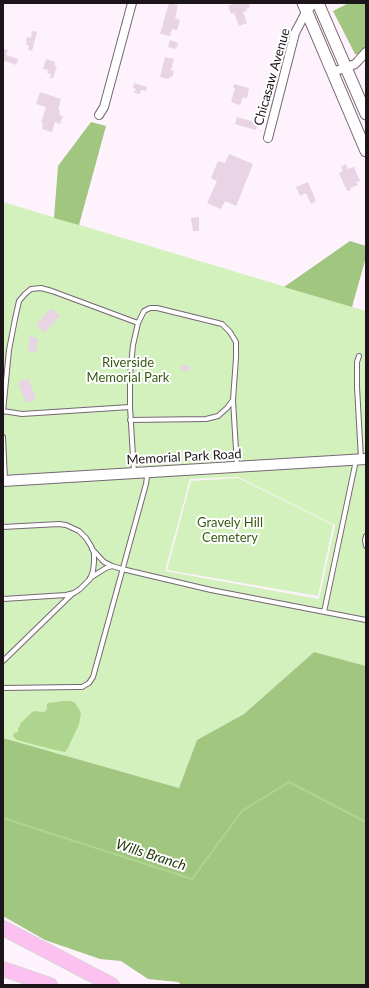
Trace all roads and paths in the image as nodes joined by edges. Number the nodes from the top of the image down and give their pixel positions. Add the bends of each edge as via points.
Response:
1 (132, 3) edge
2 (314, 3) edge
3 (318, 3) edge
4 (305, 7) edge
5 (366, 52) edge
6 (346, 67) junction
7 (333, 72) junction
8 (366, 114) edge
9 (99, 115) dead end
10 (268, 138) dead end
11 (366, 151) edge
12 (138, 323) junction
13 (359, 356) dead end
14 (233, 400) junction
15 (130, 407) junction
16 (3, 411) edge
17 (130, 420) junction
18 (3, 437) edge
19 (361, 460) edge
20 (237, 467) junction
21 (145, 472) junction
22 (134, 473) junction
23 (4, 481) edge
24 (3, 527) edge
25 (366, 536) edge
26 (366, 546) edge
27 (92, 549) junction
28 (112, 566) junction
29 (122, 569) junction
30 (90, 579) junction
31 (74, 593) junction
32 (3, 599) edge
33 (324, 612) junction
34 (366, 620) edge
35 (3, 661) edge
36 (3, 688) edge
37 (3, 928) edge
38 (3, 969) edge
39 (50, 985) edge
40 (112, 985) edge

1 - 9 street via 104,107
2 - 4 street, Chicasaw Avenue
3 - 6 main road
4 - 7 main road
4 - 10 street, Chicasaw Avenue via 295,33
5 - 6 street via 358,61
6 - 7 street
6 - 8 main road
7 - 11 main road
12 - 14 lane via 144,311 157,308 222,324 236,342
12 - 15 lane via 130,376
12 - 16 lane via 52,291 31,289 19,301 9,350
13 - 19 lane via 357,381
14 - 17 lane via 218,416
14 - 20 lane
15 - 16 lane via 22,414
15 - 17 lane
17 - 22 lane
18 - 23 lane
19 - 20 street, Memorial Park Road
19 - 33 lane via 355,465
20 - 21 street, Memorial Park Road
21 - 22 street, Memorial Park Road
21 - 29 lane via 146,484
22 - 23 street, Memorial Park Road
24 - 27 lane via 66,525 79,531
25 - 26 lane
27 - 28 lane via 104,562
27 - 30 lane via 94,562
28 - 29 lane
28 - 30 lane
29 - 33 lane via 211,590
29 - 36 lane via 89,683 82,687
30 - 31 lane
31 - 32 lane
31 - 35 lane
33 - 34 lane
37 - 40 highway
38 - 39 highway

